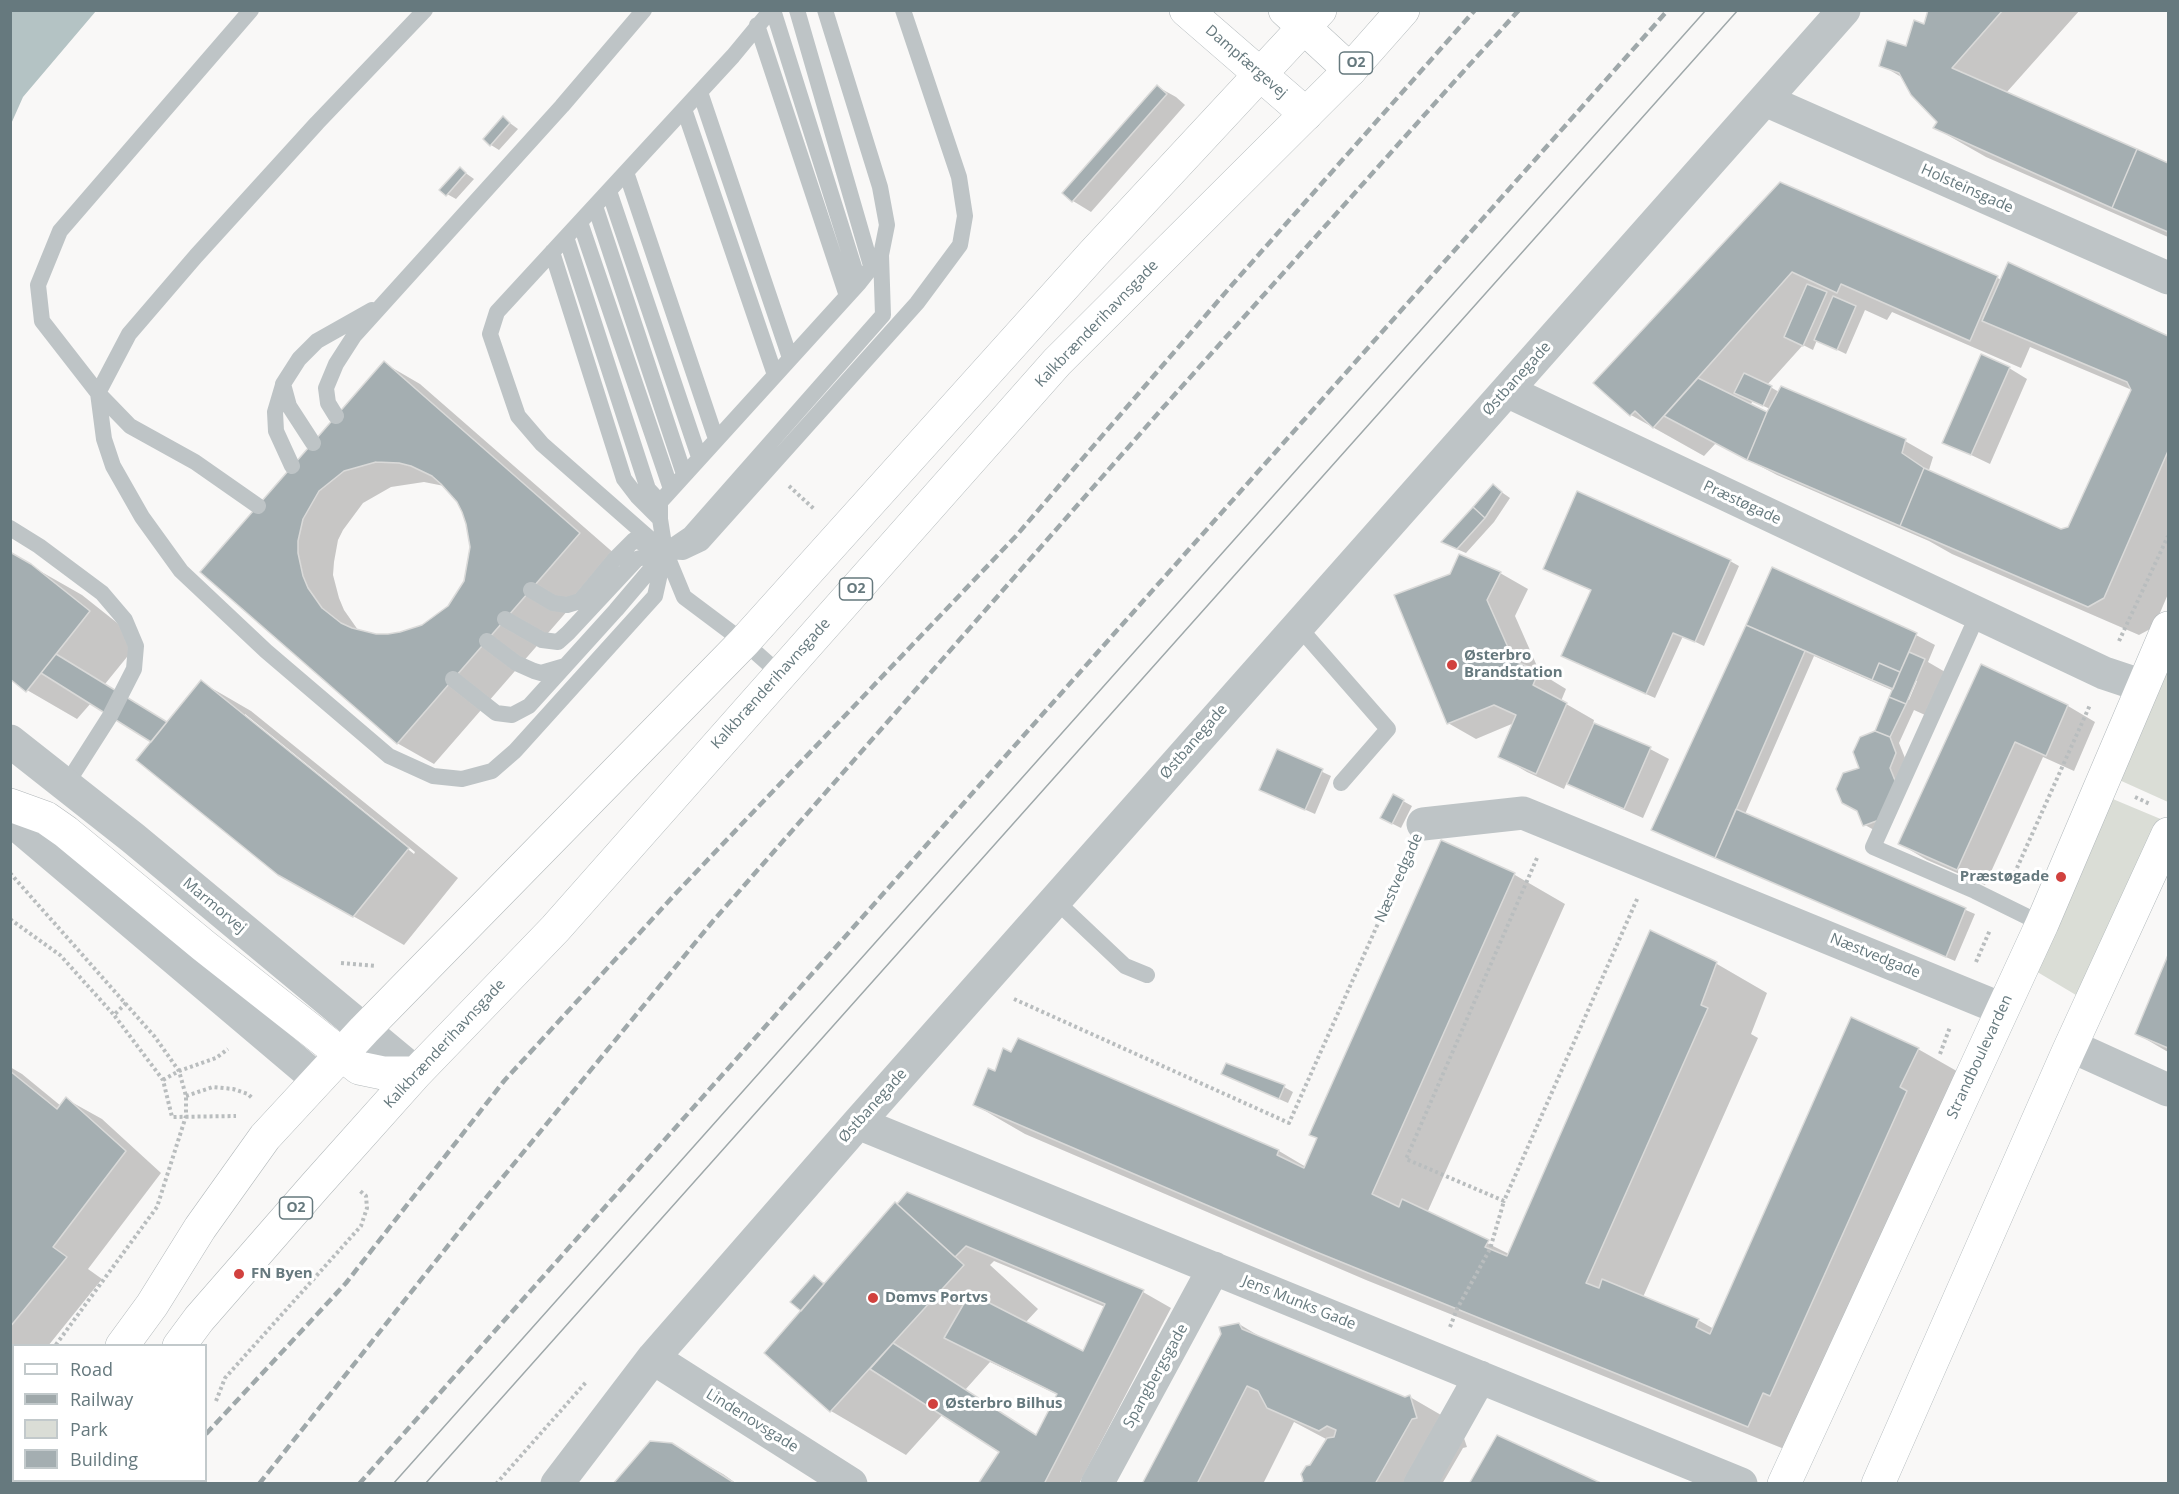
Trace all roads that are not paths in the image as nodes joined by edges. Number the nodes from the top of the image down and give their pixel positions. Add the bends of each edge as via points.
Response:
1 (251, 10) edge
2 (425, 10) edge
3 (644, 10) edge
4 (772, 10) edge
5 (797, 10) edge
6 (825, 10) edge
7 (903, 10) edge
8 (1186, 10) edge
9 (1403, 10) edge
10 (1844, 10) edge
11 (1303, 16) edge
12 (757, 25) junction
13 (1350, 70) junction
14 (1259, 74) junction
15 (700, 92) junction
16 (1765, 100) junction
17 (684, 109) junction
18 (1306, 114) junction
19 (626, 172) junction
20 (609, 190) junction
21 (595, 206) junction
22 (580, 222) junction
23 (566, 237) junction
24 (552, 252) junction
25 (876, 262) junction
26 (2169, 278) edge
27 (860, 283) junction
28 (847, 296) junction
29 (386, 302) junction
30 (790, 358) junction
31 (775, 375) junction
32 (283, 384) junction
33 (1507, 391) junction
34 (98, 393) junction
35 (336, 416) dead end
36 (716, 439) junction
37 (313, 442) dead end
38 (699, 457) junction
39 (292, 466) dead end
40 (684, 474) junction
41 (665, 495) junction
42 (258, 506) dead end
43 (660, 519) junction
44 (10, 528) edge
45 (665, 551) junction
46 (531, 590) dead end
47 (1978, 614) junction
48 (505, 619) dead end
49 (1297, 625) junction
50 (2169, 628) edge
51 (487, 640) dead end
52 (744, 642) junction
53 (566, 665) junction
54 (780, 674) junction
55 (453, 679) dead end
56 (2143, 686) junction
57 (10, 741) edge
58 (1341, 783) dead end
59 (66, 785) junction
60 (10, 805) edge
61 (10, 819) edge
62 (1423, 824) road end
63 (2169, 834) edge
64 (133, 838) junction
65 (110, 885) junction
66 (1055, 900) junction
67 (222, 913) junction
68 (2042, 924) junction
69 (197, 959) junction
70 (1147, 975) dead end
71 (2002, 1009) junction
72 (364, 1030) junction
73 (2071, 1046) junction
74 (340, 1055) junction
75 (416, 1073) junction
76 (317, 1079) junction
77 (2169, 1090) edge
78 (858, 1123) junction
79 (1214, 1269) junction
80 (123, 1344) edge
81 (180, 1344) edge
82 (653, 1358) junction
83 (1480, 1377) junction
84 (558, 1484) edge
85 (851, 1484) edge
86 (1097, 1484) edge
87 (1420, 1484) edge
88 (1741, 1484) edge
89 (1784, 1484) edge
90 (1878, 1484) edge

1 - 34 lane via 60,231 38,285 42,321
2 - 34 lane via 317,123 129,334
3 - 29 lane
4 - 12 lane
4 - 27 lane
5 - 25 lane
6 - 25 lane via 880,188 886,225
7 - 45 lane via 959,177 965,216 960,245 917,303 702,543 683,552
8 - 14 main road, Dampfærgevej
9 - 13 main road, Kalkbrænderihavnsgade / O2
10 - 16 street, Østbanegade
11 - 13 main road
11 - 14 main road
12 - 15 lane
12 - 28 lane
13 - 18 main road, Kalkbrænderihavnsgade / O2
14 - 18 main road, Dampfærgevej
14 - 52 main road
15 - 17 lane
15 - 30 lane
16 - 26 street, Holsteinsgade
16 - 33 street, Østbanegade
17 - 19 lane
17 - 31 lane
18 - 54 main road, Kalkbrænderihavnsgade / O2 via 1057,362
19 - 20 lane
19 - 36 lane
20 - 21 lane
20 - 38 lane
21 - 22 lane
21 - 40 lane
22 - 23 lane
22 - 41 lane
23 - 24 lane
23 - 41 lane via 648,489
24 - 43 lane via 624,479
24 - 45 lane via 497,312 490,334 518,416 542,444
25 - 27 lane
25 - 45 lane via 883,315 690,534
27 - 28 lane
28 - 30 lane
29 - 32 lane via 317,341
29 - 35 lane via 354,336 336,364 326,388 328,403
30 - 31 lane
31 - 36 lane
32 - 37 lane via 289,406
32 - 39 lane via 275,412 276,431
33 - 47 street, Præstøgade
33 - 49 street, Østbanegade
34 - 42 lane via 130,426 195,462
34 - 45 lane via 104,439 113,466 142,517 181,571 274,658 389,756 432,776 462,779 492,771 515,751 656,596
36 - 38 lane
38 - 40 lane
40 - 41 lane
41 - 43 lane
43 - 45 lane
44 - 59 lane via 102,593 124,620 136,646 134,669 110,716
45 - 46 lane via 634,540 580,601 567,605 553,603
45 - 48 lane via 637,559 558,642 542,640
45 - 52 lane via 684,597
45 - 53 lane
47 - 56 street, Præstøgade via 2104,673
47 - 68 lane via 1873,847
49 - 58 lane via 1388,729
49 - 66 street, Østbanegade
50 - 56 main road, Strandboulevarden
51 - 53 lane via 516,663 534,671 541,673
52 - 54 lane
52 - 72 main road
53 - 55 lane via 529,706 512,715 496,713
54 - 75 main road, Kalkbrænderihavnsgade / O2 via 555,929
56 - 68 main road, Strandboulevarden
57 - 59 street, Marmorvej
59 - 64 street, Marmorvej
60 - 65 main road via 46,818 66,832
61 - 65 street
62 - 71 street, Næstvedgade via 1523,813
63 - 73 main road
64 - 65 lane
64 - 67 street, Marmorvej
65 - 69 main road
66 - 70 lane via 1125,966
66 - 78 street, Østbanegade
67 - 69 lane
67 - 72 street, Marmorvej
68 - 71 main road, Strandboulevarden
69 - 74 main road
69 - 76 street
71 - 89 main road, Strandboulevarden
72 - 74 main road
72 - 75 street, Marmorvej
73 - 77 street
73 - 90 main road
74 - 75 main road via 359,1068
74 - 76 main road
75 - 81 main road, Kalkbrænderihavnsgade / O2
76 - 80 main road via 265,1137
78 - 79 street, Jens Munks Gade
78 - 82 street, Østbanegade
79 - 83 street, Jens Munks Gade
79 - 86 street, Spangbergsgade
82 - 84 street, Østbanegade
82 - 85 street, Lindenovsgade
83 - 87 street
83 - 88 street, Jens Munks Gade

